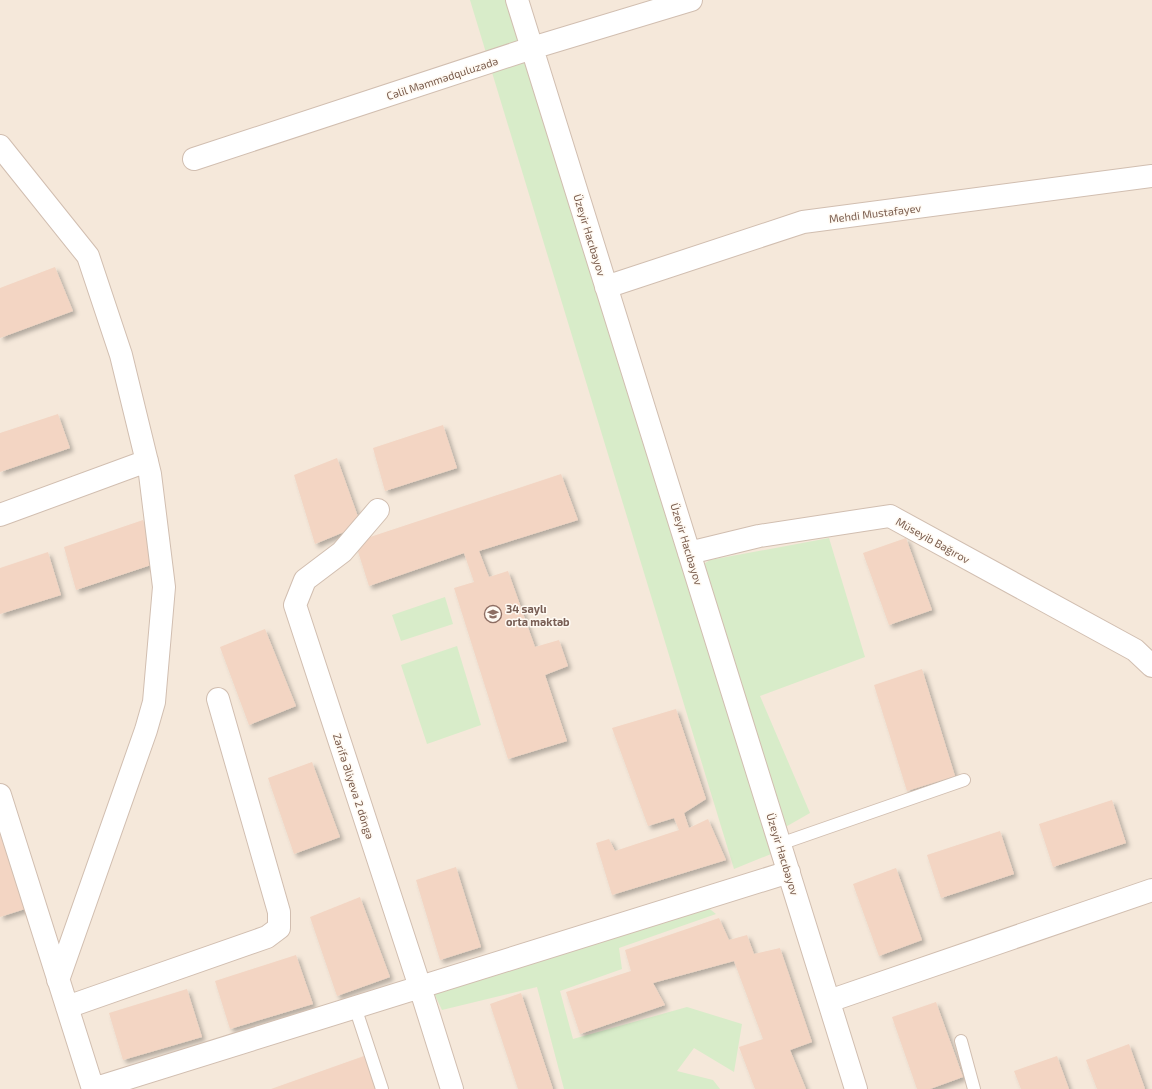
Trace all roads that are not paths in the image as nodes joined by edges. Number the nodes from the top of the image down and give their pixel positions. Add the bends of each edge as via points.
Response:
1 (517, 0) edge
2 (691, 0) edge
3 (532, 48) junction
4 (0, 146) edge
5 (194, 159) dead end
6 (1152, 176) edge
7 (606, 287) junction
8 (147, 461) junction
9 (378, 510) dead end
10 (0, 515) edge
11 (690, 553) junction
12 (1152, 666) edge
13 (218, 699) dead end
14 (964, 780) dead end
15 (0, 795) edge
16 (780, 844) junction
17 (789, 872) junction
18 (1152, 890) edge
19 (58, 980) junction
20 (420, 987) junction
21 (829, 1001) junction
22 (67, 1007) junction
23 (355, 1007) junction
24 (960, 1041) dead end
25 (101, 1088) edge
26 (382, 1089) edge
27 (452, 1089) edge
28 (856, 1089) edge
29 (974, 1089) edge

1 - 3 street, Üzeyir Hacıbəyov
2 - 3 street, Cəlil Məmmədquluzadə
3 - 5 street, Cəlil Məmmədquluzadə
3 - 7 street, Üzeyir Hacıbəyov
4 - 8 street via 88,256 121,355
6 - 7 street, Mehdi Mustafayev via 803,222
7 - 11 street, Üzeyir Hacıbəyov
8 - 10 street
8 - 19 street via 164,587 154,702
9 - 20 street, Zərifə Əliyeva 2 döngə via 342,552 305,580 295,605
11 - 12 street, Müseyib Bağırov via 760,536 890,516 1135,650
11 - 16 street, Üzeyir Hacıbəyov
13 - 22 street via 279,912 279,928 267,936
14 - 16 lane
15 - 19 street
16 - 17 street, Üzeyir Hacıbəyov
17 - 20 street
17 - 21 street, Üzeyir Hacıbəyov
18 - 21 street
19 - 22 street
20 - 23 street
20 - 27 street, Zərifə Əliyeva 2 döngə
21 - 28 street, Üzeyir Hacıbəyov
22 - 25 street
23 - 25 street
23 - 26 lane
24 - 29 lane

